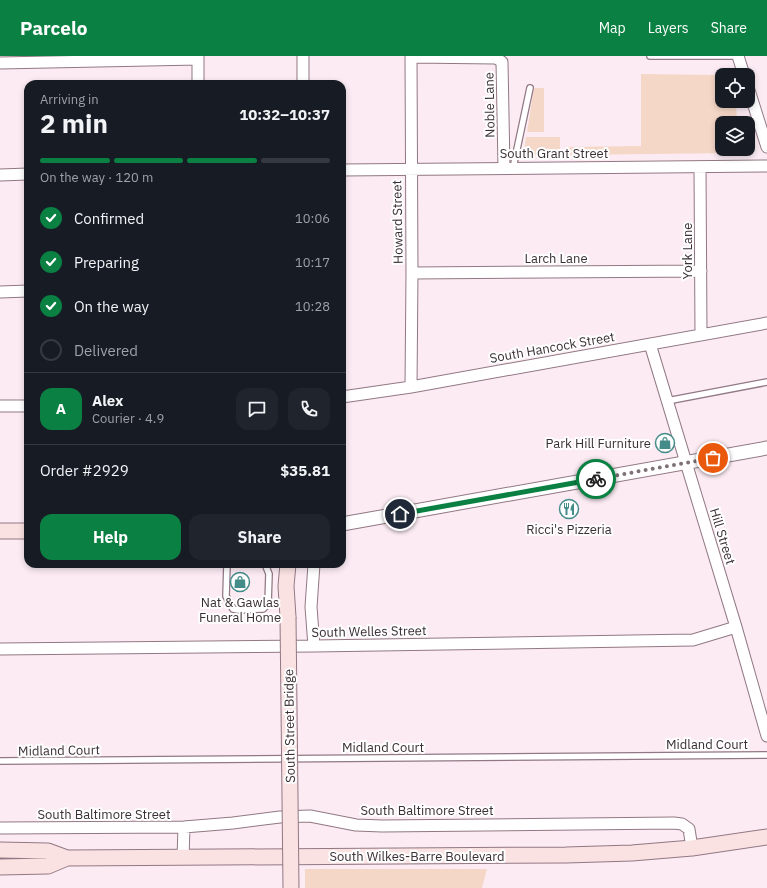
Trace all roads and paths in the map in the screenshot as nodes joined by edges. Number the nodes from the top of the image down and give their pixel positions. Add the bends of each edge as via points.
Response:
1 (303, 56) edge
2 (650, 56) edge
3 (732, 56) edge
4 (738, 56) edge
5 (198, 57) edge
6 (411, 57) edge
7 (0, 63) edge
8 (742, 68) edge
9 (198, 80) edge
10 (303, 80) edge
11 (530, 88) dead end
12 (755, 108) edge
13 (767, 147) edge
14 (767, 166) edge
15 (700, 167) junction
16 (411, 168) junction
17 (509, 168) junction
18 (346, 170) edge
19 (24, 174) edge
20 (0, 175) edge
21 (701, 271) junction
22 (412, 273) junction
23 (0, 292) edge
24 (24, 292) edge
25 (767, 323) edge
26 (701, 334) junction
27 (650, 344) junction
28 (767, 382) edge
29 (411, 387) junction
30 (346, 396) edge
31 (667, 401) junction
32 (0, 406) edge
33 (24, 406) edge
34 (767, 448) edge
35 (686, 462) junction
36 (346, 523) edge
37 (0, 531) edge
38 (24, 531) edge
39 (227, 568) edge
40 (267, 568) edge
41 (288, 568) edge
42 (314, 568) edge
43 (736, 627) junction
44 (314, 646) junction
45 (0, 648) edge
46 (767, 736) edge
47 (767, 755) edge
48 (0, 761) edge
49 (184, 827) junction
50 (0, 828) edge
51 (767, 837) edge
52 (692, 848) junction
53 (0, 850) edge
54 (67, 858) junction
55 (183, 858) junction
56 (0, 867) edge
57 (291, 888) edge

1 - 10 street
2 - 3 lane
4 - 8 street
5 - 7 street
5 - 9 street
6 - 16 street, Howard Street
6 - 17 street, Noble Lane via 496,58 502,62
11 - 17 lane
12 - 13 street
14 - 15 street, South Grant Street
15 - 17 street, South Grant Street
15 - 21 street, York Lane
16 - 17 street, South Grant Street
16 - 18 street, South Grant Street
16 - 22 street, Howard Street
19 - 20 street
21 - 22 street, Larch Lane
21 - 26 street, York Lane
22 - 29 street, Howard Street
23 - 24 street
25 - 26 street, South Hancock Street
26 - 27 street, South Hancock Street
27 - 29 street, South Hancock Street
27 - 31 street, Hill Street
28 - 31 lane
29 - 30 street, South Hancock Street
31 - 35 street, Hill Street
32 - 33 street
34 - 35 street
35 - 36 street
35 - 43 street, Hill Street
37 - 38 main road
39 - 40 lane via 226,596 233,609 238,610 262,609 268,604 269,574
41 - 57 main road, South Street Bridge, bridge
42 - 44 street via 311,607
43 - 44 street, South Welles Street via 693,640
43 - 46 street, Hill Street
44 - 45 street, South Welles Street
47 - 48 lane, Midland Court
49 - 50 street, South Baltimore Street
49 - 52 street, South Baltimore Street via 310,816 356,825 382,826 674,823 682,824 689,829
49 - 55 street
51 - 52 main road, South Wilkes-Barre Boulevard
52 - 55 main road, South Wilkes-Barre Boulevard via 566,855
53 - 54 main road, South Wilkes-Barre Boulevard via 48,851
54 - 55 main road, South Wilkes-Barre Boulevard
54 - 56 main road, South Wilkes-Barre Boulevard via 48,866

